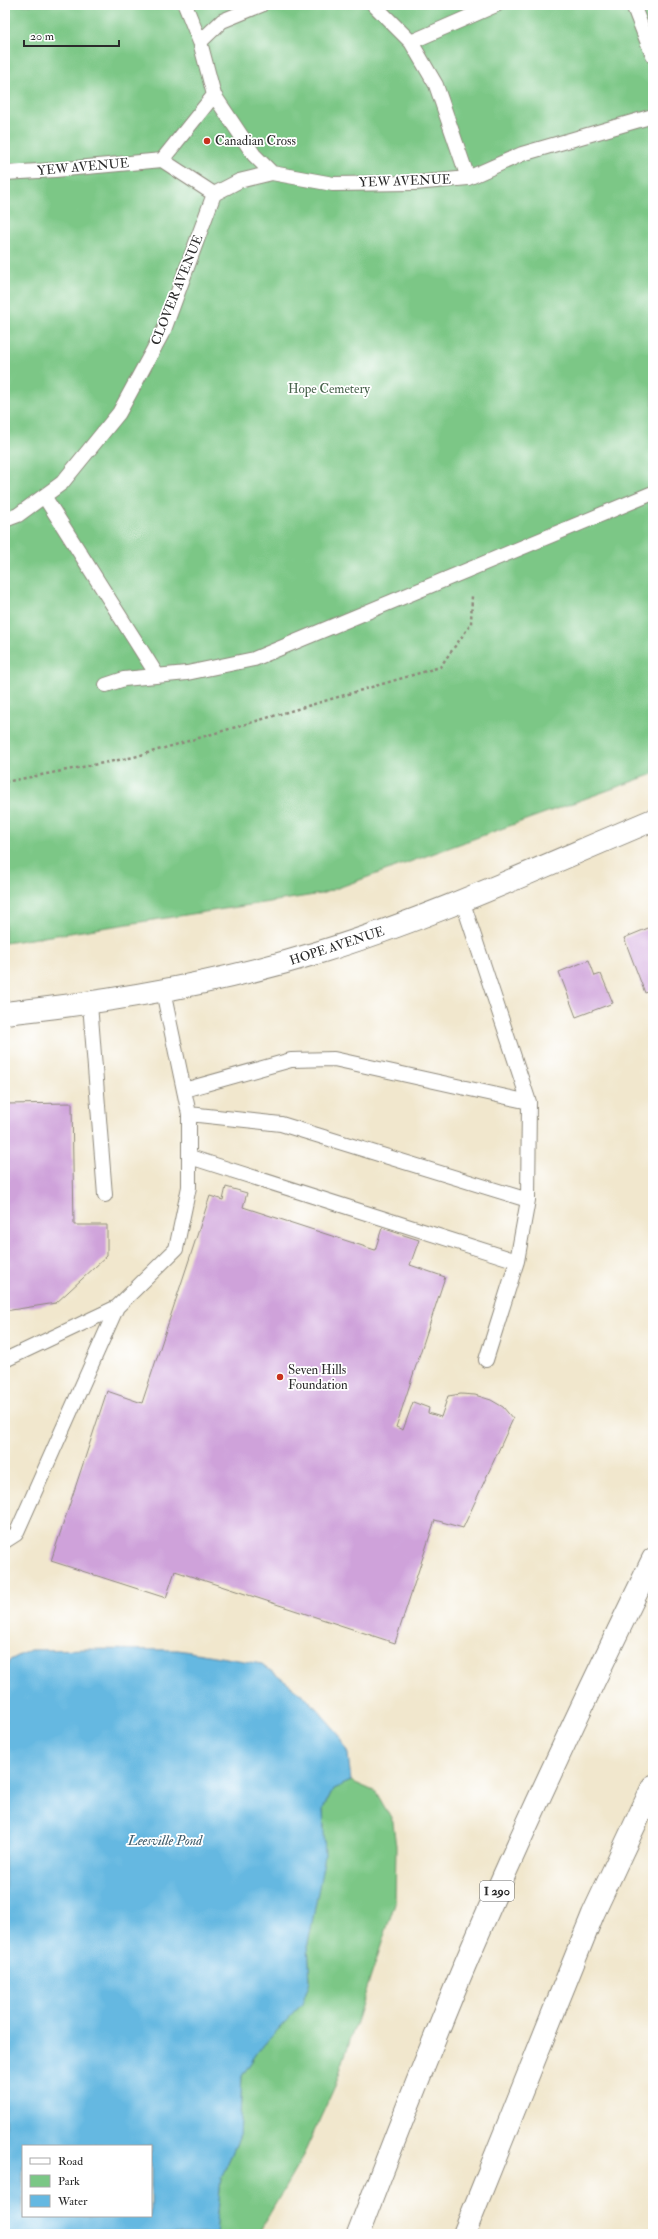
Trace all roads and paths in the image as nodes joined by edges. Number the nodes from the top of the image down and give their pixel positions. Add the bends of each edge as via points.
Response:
1 (185, 5) edge
2 (261, 5) edge
3 (374, 5) edge
4 (496, 5) edge
5 (633, 5) edge
6 (200, 42) junction
7 (411, 42) junction
8 (653, 56) edge
9 (214, 95) junction
10 (653, 116) edge
11 (162, 160) junction
12 (5, 173) edge
13 (272, 173) junction
14 (468, 178) junction
15 (214, 194) junction
16 (653, 493) edge
17 (44, 496) junction
18 (5, 520) edge
19 (473, 568) junction
20 (157, 675) junction
21 (106, 685) dead end
22 (5, 782) edge
23 (653, 820) edge
24 (462, 900) junction
25 (163, 991) junction
26 (90, 1004) junction
27 (5, 1013) edge
28 (184, 1090) junction
29 (529, 1102) junction
30 (189, 1114) junction
31 (190, 1157) junction
32 (105, 1195) dead end
33 (528, 1200) junction
34 (517, 1261) junction
35 (117, 1307) junction
36 (5, 1360) edge
37 (486, 1360) dead end
38 (5, 1541) edge
39 (653, 1559) edge
40 (653, 1786) edge
41 (358, 2234) edge
42 (464, 2234) edge

1 - 6 lane
2 - 6 lane via 222,21
3 - 7 lane
4 - 7 lane
5 - 8 lane
6 - 9 lane
7 - 14 lane via 436,85
9 - 11 lane
9 - 13 lane via 254,155
10 - 14 lane, YEW AVENUE via 522,154
11 - 12 lane, YEW AVENUE
11 - 15 lane
13 - 14 lane, YEW AVENUE via 333,184 414,183
13 - 15 lane, YEW AVENUE via 239,181
15 - 17 lane, CLOVER AVENUE via 164,330 119,413 62,483
16 - 19 lane
17 - 18 lane, CLOVER AVENUE via 18,515
17 - 20 lane
19 - 20 lane via 254,659
19 - 22 path via 471,624 440,667 134,757
20 - 21 lane via 124,679
23 - 24 main road, HOPE AVENUE
24 - 25 main road, HOPE AVENUE via 395,927 320,952 238,975
24 - 29 lane
25 - 26 main road, HOPE AVENUE
25 - 28 lane
26 - 27 main road, HOPE AVENUE
26 - 32 lane
28 - 29 lane via 291,1060 334,1059
28 - 30 lane
29 - 33 lane
30 - 31 lane
30 - 33 lane via 281,1124
31 - 34 lane
31 - 35 lane via 189,1187 176,1249
33 - 34 lane
34 - 37 lane
35 - 36 lane
35 - 38 lane via 16,1534
39 - 41 main road, I 290 via 553,1766 466,1961 415,2084
40 - 42 main road via 593,1914

